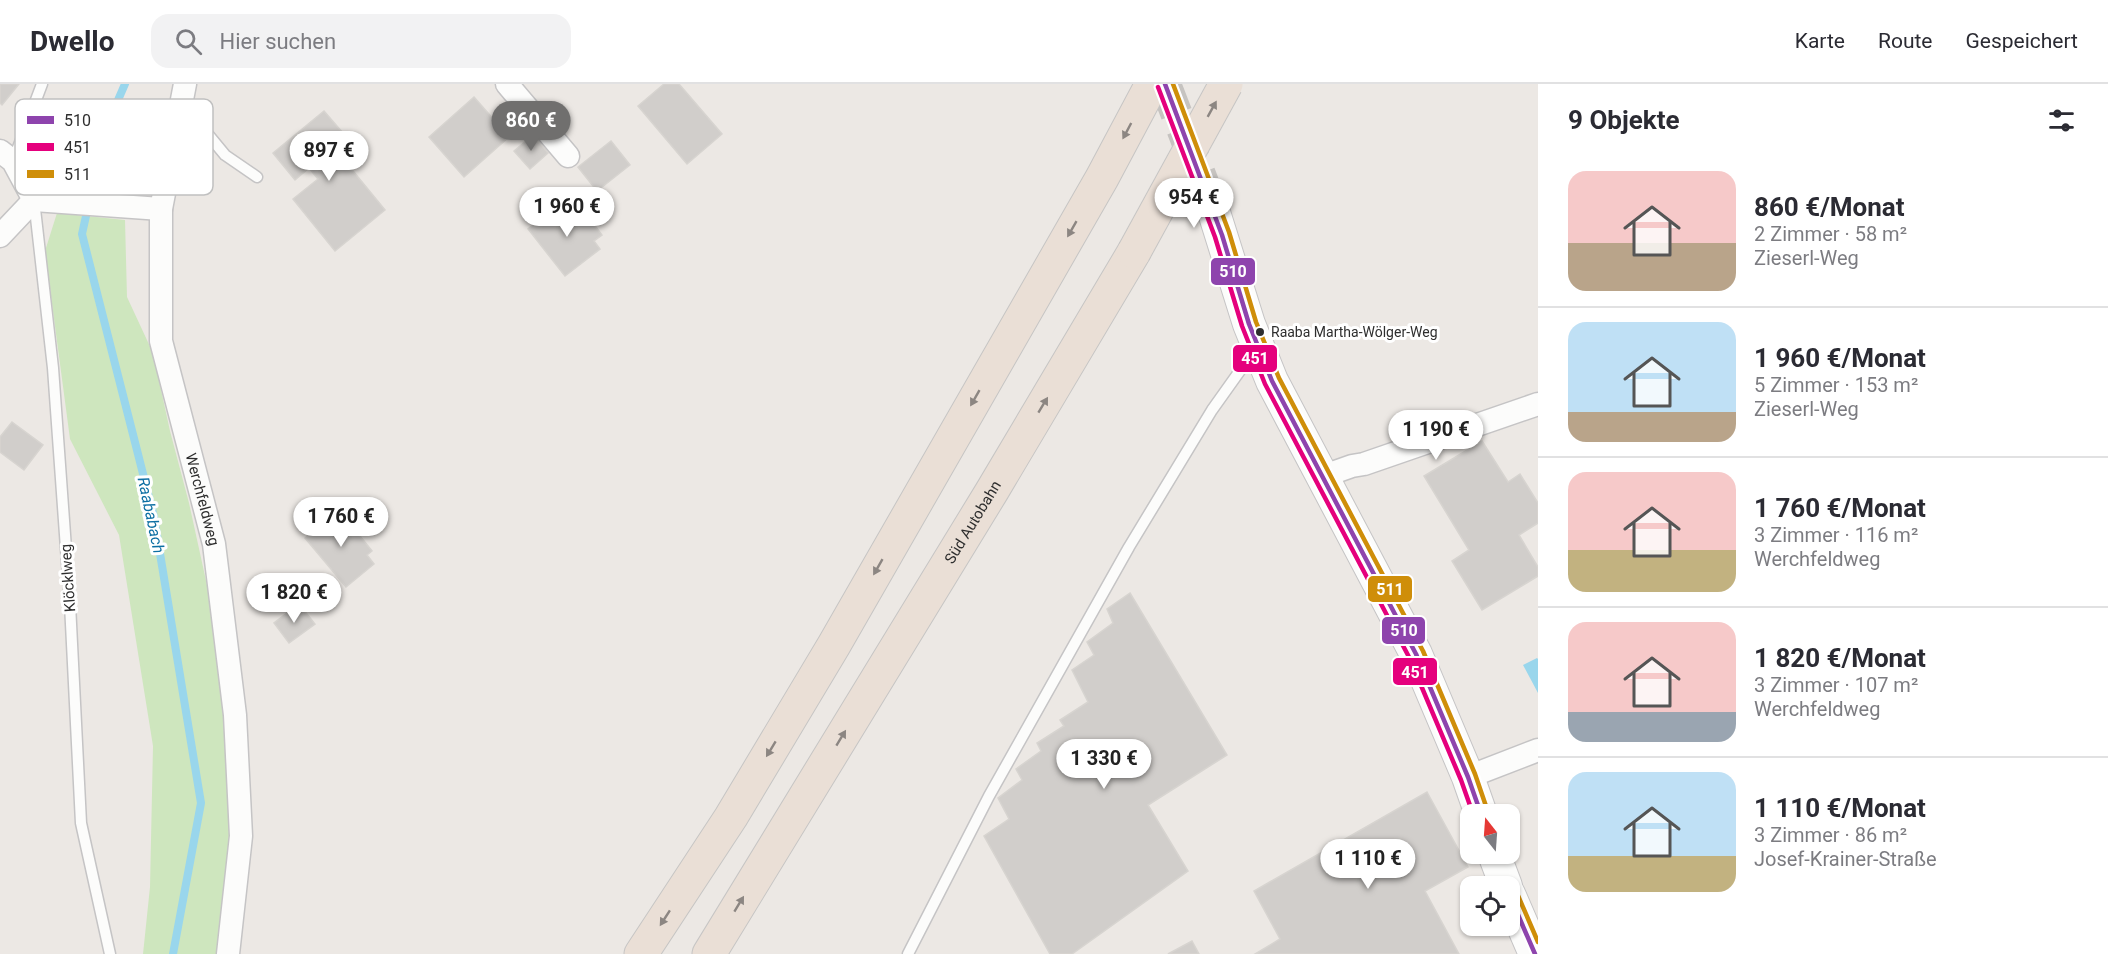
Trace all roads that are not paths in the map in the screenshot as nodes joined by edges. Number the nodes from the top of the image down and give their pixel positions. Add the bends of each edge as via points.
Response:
1 (42, 84) edge
2 (507, 84) edge
3 (1152, 84) edge
4 (1226, 84) edge
5 (35, 99) edge
6 (213, 137) edge
7 (15, 140) edge
8 (7, 156) edge
9 (568, 156) dead end
10 (15, 169) edge
11 (257, 177) dead end
12 (31, 195) edge
13 (163, 195) edge
14 (34, 200) junction
15 (1212, 207) tunnel mouth
16 (160, 209) junction
17 (0, 236) edge
18 (1257, 345) junction
19 (1538, 404) edge
20 (1321, 477) junction
21 (1538, 750) edge
22 (1468, 777) junction
23 (1477, 804) edge
24 (1520, 919) edge
25 (110, 954) edge
26 (228, 954) edge
27 (641, 954) edge
28 (709, 954) edge
29 (908, 954) edge
30 (1535, 954) edge

1 - 5 lane
2 - 9 street
3 -> 27 highway via 834,645 731,817
28 -> 4 highway, Süd Autobahn, bridge via 992,491 1134,252
6 - 11 lane via 225,155
7 - 8 lane
8 - 10 street
12 - 14 street
13 - 16 street, Werchfeldweg
14 - 16 street
14 - 17 street
14 - 25 lane, Klöcklweg via 53,368 81,823
15 - 18 main road
16 - 26 street, Werchfeldweg via 161,341 214,544 235,715 241,836
18 - 20 main road
18 - 29 lane via 1212,410 1130,547 989,796
19 - 20 street
20 - 22 main road via 1416,654
21 - 22 street
22 - 23 main road
24 - 30 main road

